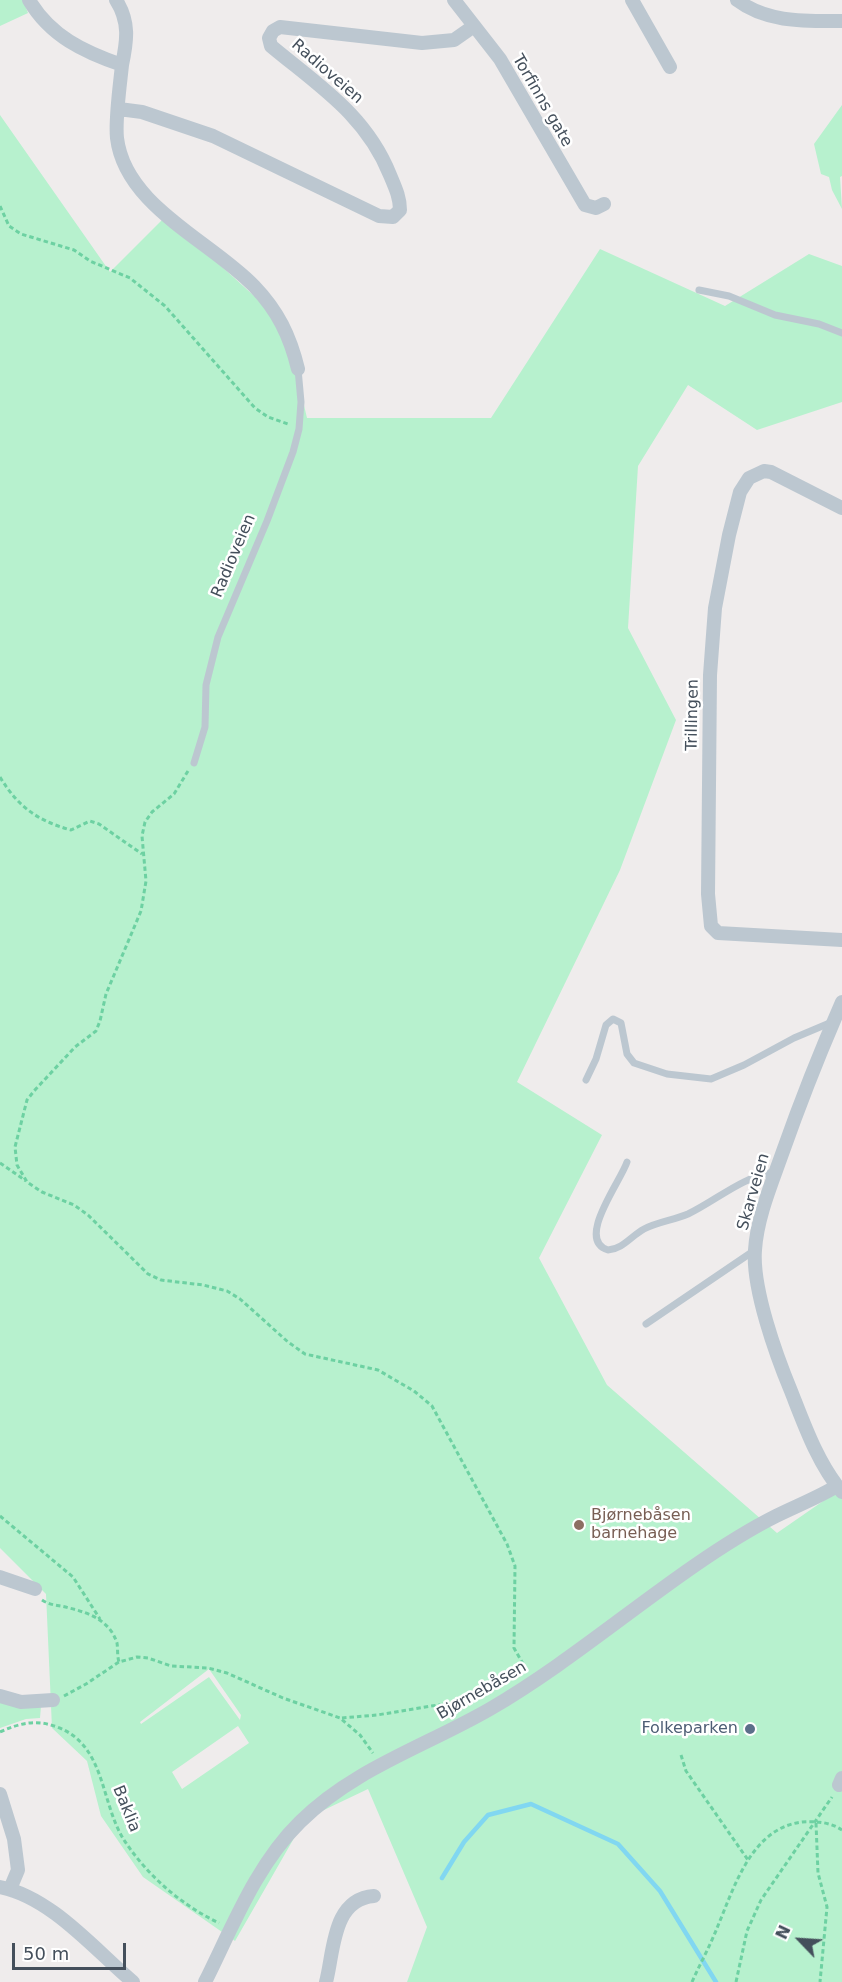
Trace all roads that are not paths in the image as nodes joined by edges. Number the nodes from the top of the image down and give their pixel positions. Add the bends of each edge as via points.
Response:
1 (28, 0) edge
2 (116, 0) edge
3 (454, 0) edge
4 (632, 0) edge
5 (737, 0) edge
6 (842, 21) edge
7 (474, 26) junction
8 (122, 65) junction
9 (670, 67) dead end
10 (118, 109) junction
11 (604, 204) dead end
12 (699, 290) dead end
13 (842, 333) edge
14 (298, 369) joint
15 (842, 508) edge
16 (194, 763) road end
17 (842, 940) edge
18 (839, 1011) edge
19 (586, 1080) dead end
20 (627, 1162) dead end
21 (776, 1172) junction
22 (755, 1250) junction
23 (646, 1324) dead end
24 (839, 1489) edge
25 (0, 1577) edge
26 (35, 1589) road end
27 (0, 1696) edge
28 (53, 1700) road end
29 (0, 1794) edge
30 (5, 1888) edge
31 (374, 1896) dead end
32 (133, 1982) edge
33 (205, 1982) edge
34 (326, 1982) edge

1 - 8 street via 49,28 64,39
2 - 8 street, Radioveien via 127,26
3 - 7 street, Torfinns gate
4 - 9 street
5 - 6 street via 756,12 787,19
7 - 10 street, Radioveien via 454,40 437,43 280,27 269,38 272,46 346,107 374,140 400,198 400,210 393,217 380,216 213,136 142,112
7 - 11 street, Torfinns gate via 500,59 585,205 596,208
8 - 10 street, Radioveien
10 - 14 street, Radioveien via 117,138 123,163 133,180 158,208 253,285 279,317 291,341
12 - 13 lane
14 - 16 lane, Radioveien via 301,402 293,452 218,637 206,684 205,727
15 - 17 street, Trillingen via 764,471 749,478 737,501 719,587 710,675 708,894 711,926 718,933
18 - 19 lane via 744,1065 711,1079 667,1074 634,1064 627,1054 621,1023 614,1019 606,1025
18 - 21 street, Skarveien
20 - 21 lane via 598,1221 596,1240 608,1250 744,1182
21 - 22 street, Skarveien
22 - 23 lane
22 - 24 street, Skarveien via 760,1294 787,1382 802,1421
24 - 33 street, Bjørnebåsen via 776,1516 730,1542 532,1682 337,1791 298,1823 268,1861
25 - 26 street
27 - 28 street via 21,1702
29 - 30 street via 14,1839 18,1870
30 - 32 street via 25,1893 44,1906
31 - 34 street via 359,1899 348,1908 335,1938

